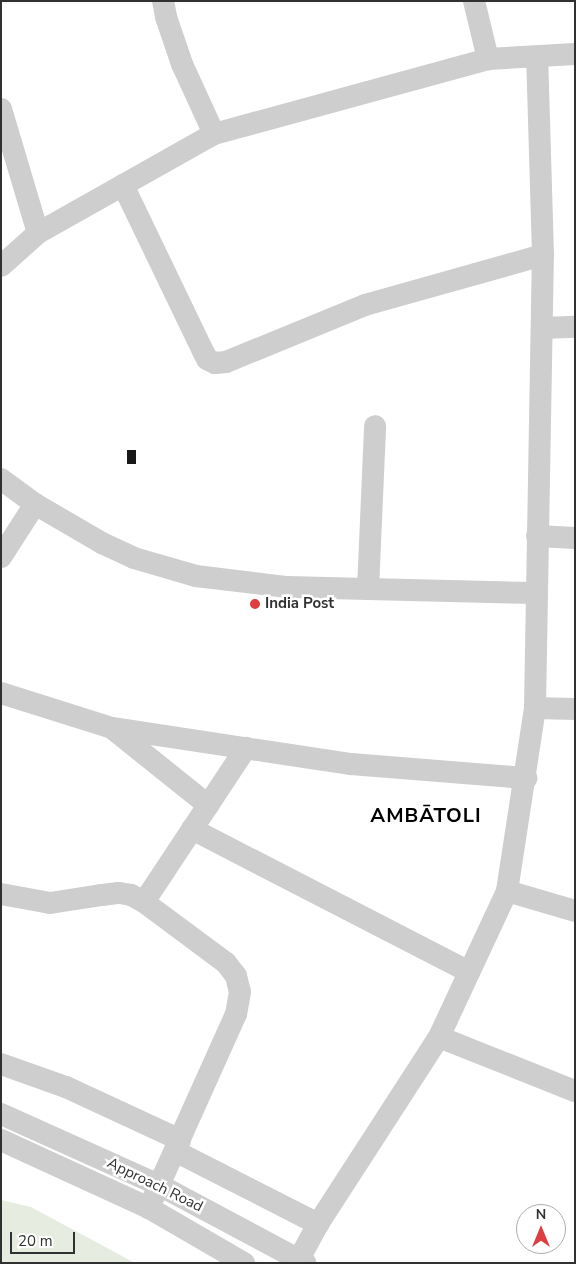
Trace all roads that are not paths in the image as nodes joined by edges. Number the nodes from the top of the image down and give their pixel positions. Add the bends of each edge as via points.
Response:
1 (163, 1) edge
2 (474, 1) edge
3 (575, 54) edge
4 (536, 58) junction
5 (488, 59) junction
6 (1, 109) edge
7 (214, 134) junction
8 (123, 185) junction
9 (38, 233) junction
10 (543, 255) junction
11 (1, 266) edge
12 (575, 327) edge
13 (542, 328) junction
14 (374, 426) dead end
15 (1, 479) edge
16 (35, 504) junction
17 (537, 536) junction
18 (575, 538) edge
19 (1, 557) edge
20 (368, 589) junction
21 (537, 593) junction
22 (1, 693) edge
23 (535, 708) junction
24 (575, 709) edge
25 (112, 728) junction
26 (246, 748) junction
27 (526, 778) junction
28 (208, 805) junction
29 (192, 829) junction
30 (507, 891) junction
31 (1, 894) edge
32 (144, 902) junction
33 (575, 911) edge
34 (469, 972) junction
35 (439, 1036) junction
36 (1, 1064) edge
37 (575, 1091) edge
38 (1, 1114) edge
39 (1, 1140) edge
40 (177, 1146) junction
41 (160, 1185) junction
42 (149, 1208) junction
43 (318, 1224) junction
44 (300, 1261) edge
45 (244, 1263) edge

1 - 7 street via 182,64
2 - 5 street
3 - 4 street
4 - 5 street
4 - 10 street
5 - 7 street
6 - 9 street
7 - 8 street
8 - 9 street
8 - 10 street via 207,359 215,363 226,362 365,305
9 - 11 street
10 - 13 street
12 - 13 street
13 - 17 street
14 - 20 street
15 - 16 street
16 - 19 street
16 - 20 street via 102,543 158,567 196,576 287,587
17 - 18 street
17 - 21 street
20 - 21 street
21 - 23 street
22 - 25 street
23 - 24 street
23 - 27 street
25 - 26 street
25 - 28 street
26 - 27 street via 351,764
26 - 28 street
27 - 30 street
28 - 29 street
29 - 32 street
29 - 34 street
30 - 33 street
30 - 34 street
31 - 32 street via 50,903 119,893
32 - 40 street via 226,964 239,983 240,1002 236,1014
34 - 35 street
35 - 37 street
35 - 43 street
36 - 40 street via 66,1087
38 - 41 street, Approach Road
39 - 42 street, Approach Road
40 - 41 street
40 - 43 street
41 - 42 street
41 - 44 street, Approach Road
42 - 45 street, Approach Road
43 - 44 street

